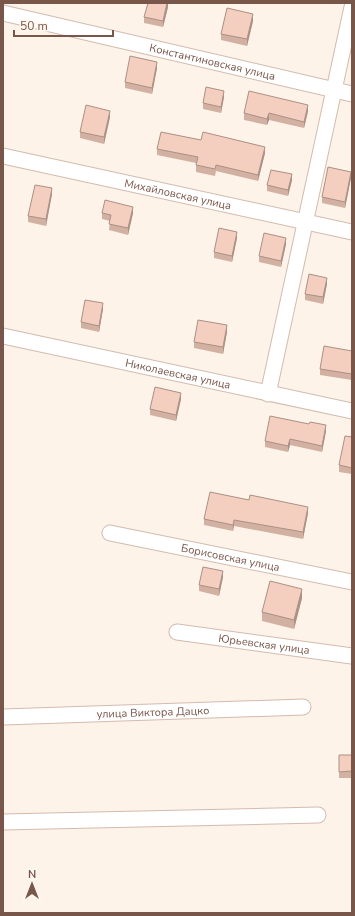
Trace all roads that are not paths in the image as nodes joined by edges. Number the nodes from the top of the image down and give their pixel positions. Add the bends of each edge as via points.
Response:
1 (352, 7) edge
2 (3, 13) edge
3 (333, 90) junction
4 (352, 94) edge
5 (3, 156) edge
6 (305, 221) junction
7 (352, 232) edge
8 (3, 336) edge
9 (268, 394) junction
10 (352, 411) edge
11 (110, 533) dead end
12 (352, 582) edge
13 (177, 632) dead end
14 (352, 656) edge
15 (303, 707) dead end
16 (3, 716) edge
17 (318, 815) dead end
18 (3, 822) edge

1 - 3 street
2 - 3 street, Константиновская улица
3 - 4 street, Константиновская улица
3 - 6 street
5 - 6 street, Михайловская улица
6 - 7 street, Михайловская улица
6 - 9 street
8 - 9 street, Николаевская улица
9 - 10 street, Николаевская улица
11 - 12 street, Борисовская улица
13 - 14 street, Юрьевская улица
15 - 16 street, улица Виктора Дацко
17 - 18 street

